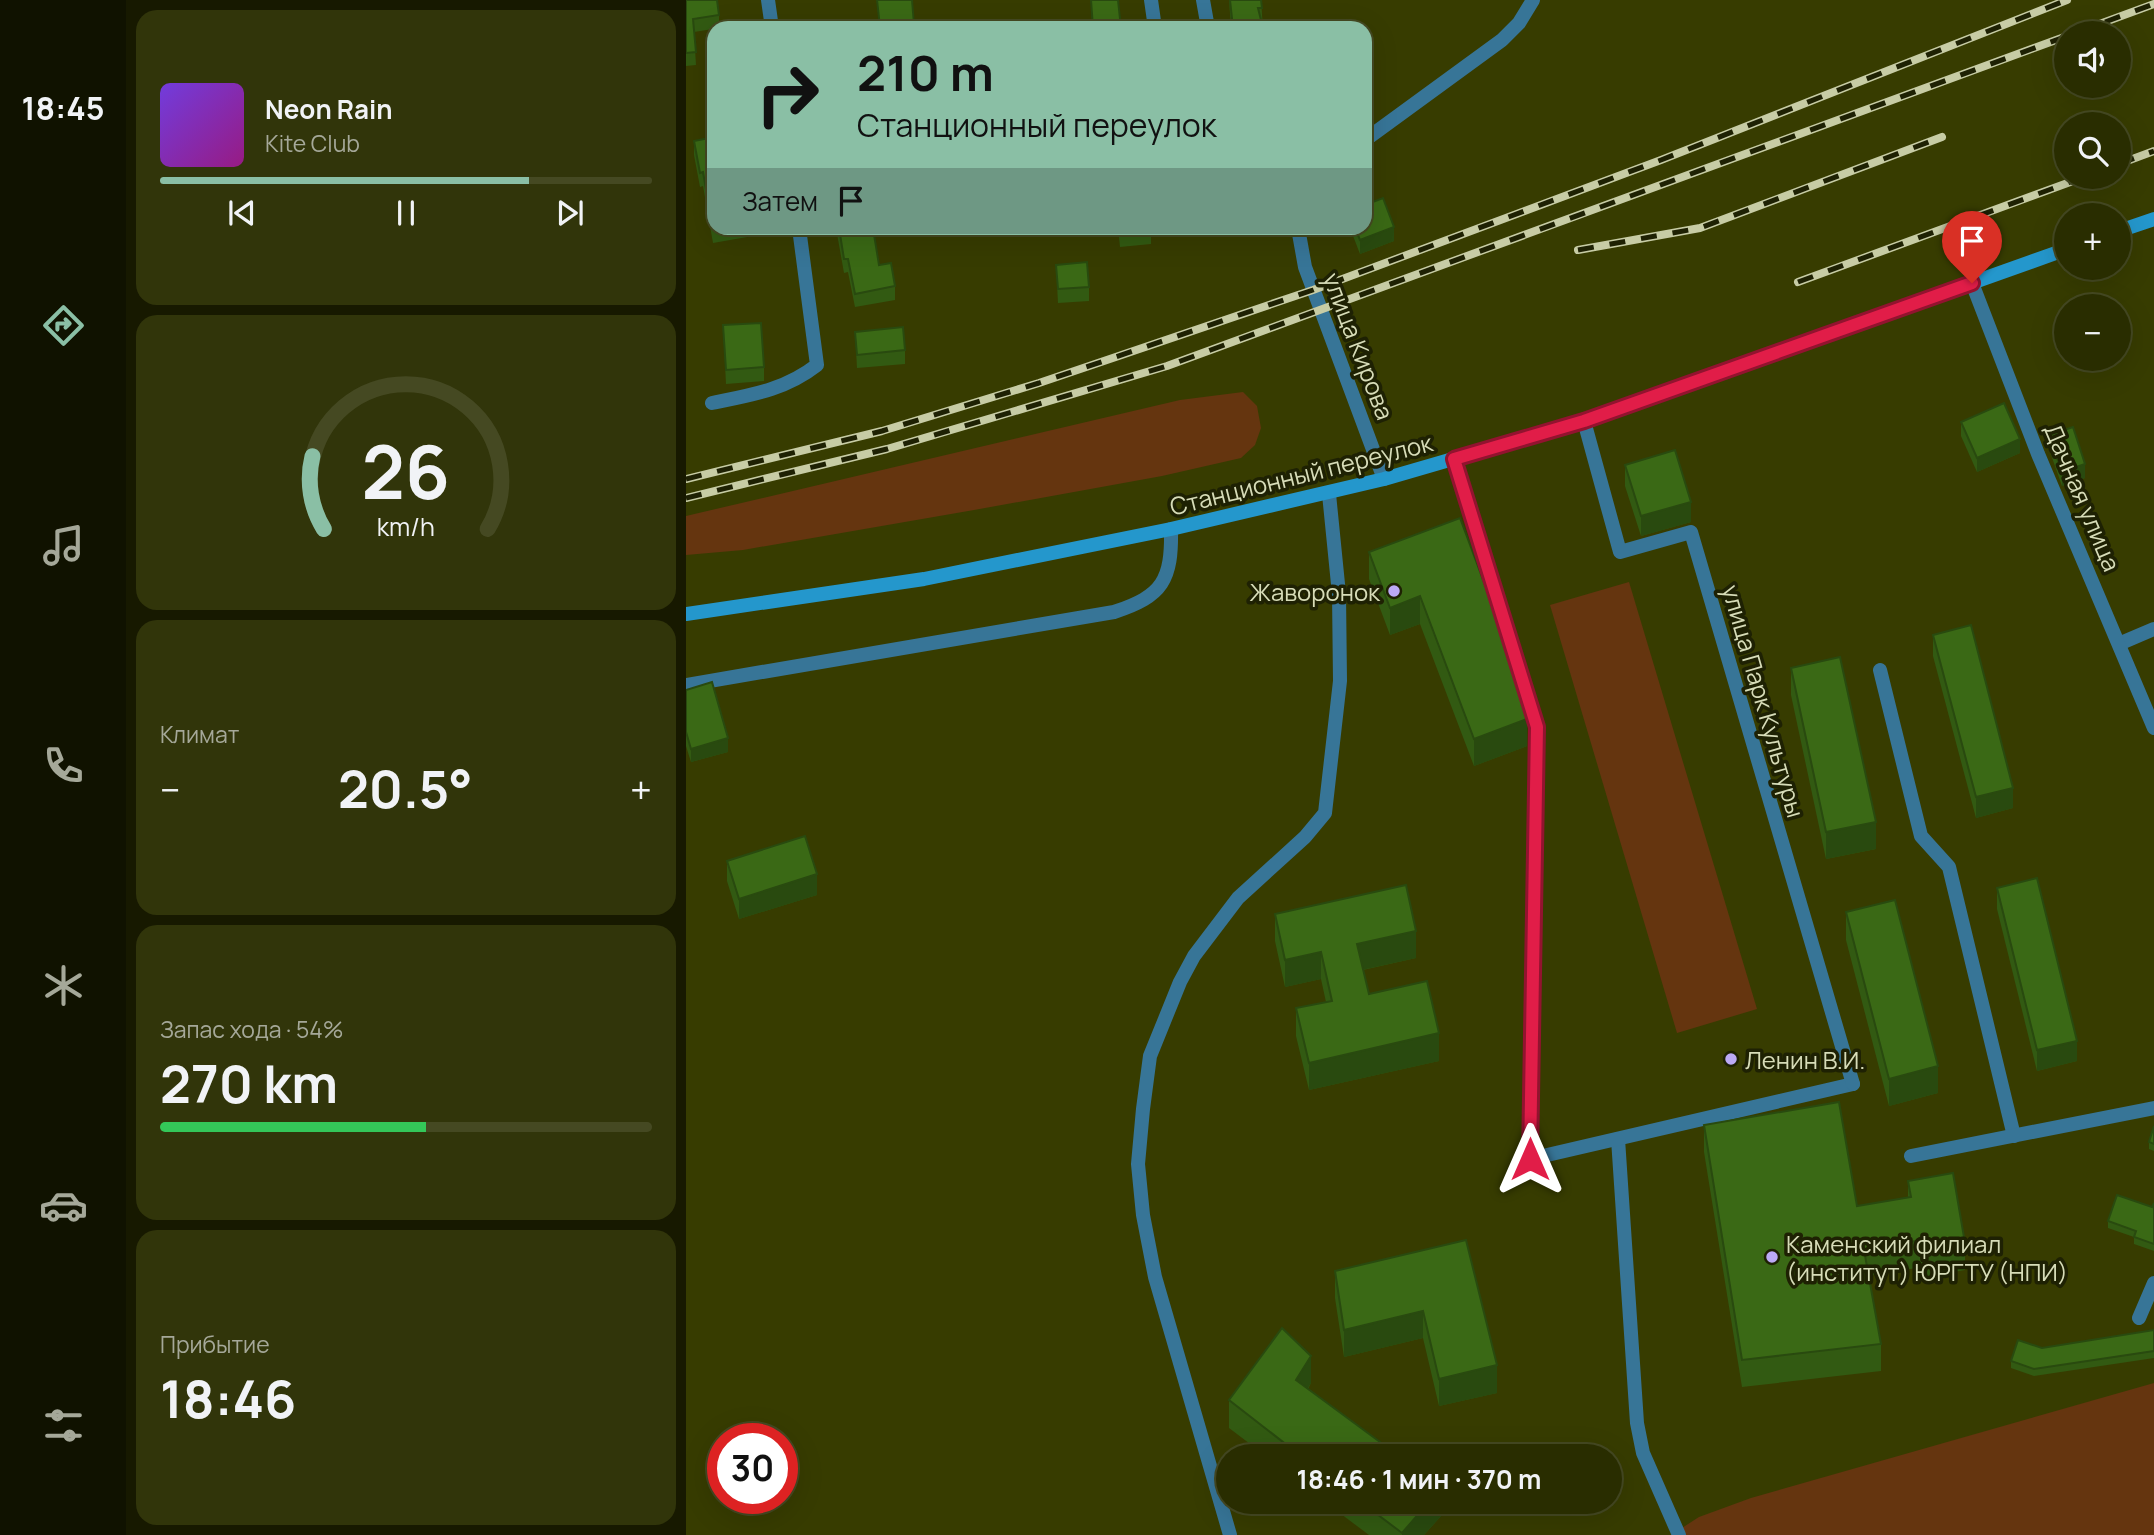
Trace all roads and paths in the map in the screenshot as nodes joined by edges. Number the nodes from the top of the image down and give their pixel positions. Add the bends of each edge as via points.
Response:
1 (768, 0) edge
2 (1151, 0) edge
3 (1203, 0) edge
4 (1533, 0) edge
5 (771, 21) edge
6 (1154, 21) edge
7 (1207, 21) edge
8 (1372, 135) edge
9 (2154, 219) edge
10 (2131, 227) edge
11 (800, 235) edge
12 (1299, 235) edge
13 (2054, 254) edge
14 (1972, 283) junction
15 (712, 403) dead end
16 (1584, 421) junction
17 (1454, 459) junction
18 (1384, 479) junction
19 (1329, 494) junction
20 (1171, 529) junction
21 (686, 614) edge
22 (2154, 629) edge
23 (2121, 643) junction
24 (1880, 670) dead end
25 (686, 685) edge
26 (2154, 728) edge
27 (2154, 1108) edge
28 (2014, 1136) junction
29 (1618, 1139) junction
30 (1911, 1156) dead end
31 (2154, 1283) edge
32 (2139, 1318) dead end
33 (1230, 1535) edge
34 (1679, 1535) edge

1 - 5 street
2 - 6 street
3 - 7 street
4 - 8 street via 1502,40
9 - 10 main road
11 - 15 street via 817,365 772,391
12 - 18 street, улица Кирова via 1305,268
13 - 14 main road, Станционный переулок
14 - 16 main road, Станционный переулок
14 - 23 street, Дачная улица via 2038,454
16 - 17 main road, Станционный переулок
16 - 29 street, улица Парк Культуры via 1620,552 1691,532 1853,1084
17 - 18 main road, Станционный переулок
17 - 29 street via 1537,727 1530,1159
18 - 19 main road, Станционный переулок
19 - 20 main road, Станционный переулок
19 - 33 street via 1339,594 1339,681 1325,813 1238,898 1195,956 1150,1056 1143,1109 1139,1164 1143,1214 1156,1277
20 - 21 main road, Станционный переулок via 924,579
20 - 25 street via 1172,561 1160,588 1149,598 1114,612
22 - 23 street
23 - 26 street, Дачная улица
24 - 28 street via 1921,835 1949,867
27 - 28 street
28 - 30 street
29 - 34 street via 1637,1423 1643,1453
31 - 32 street

